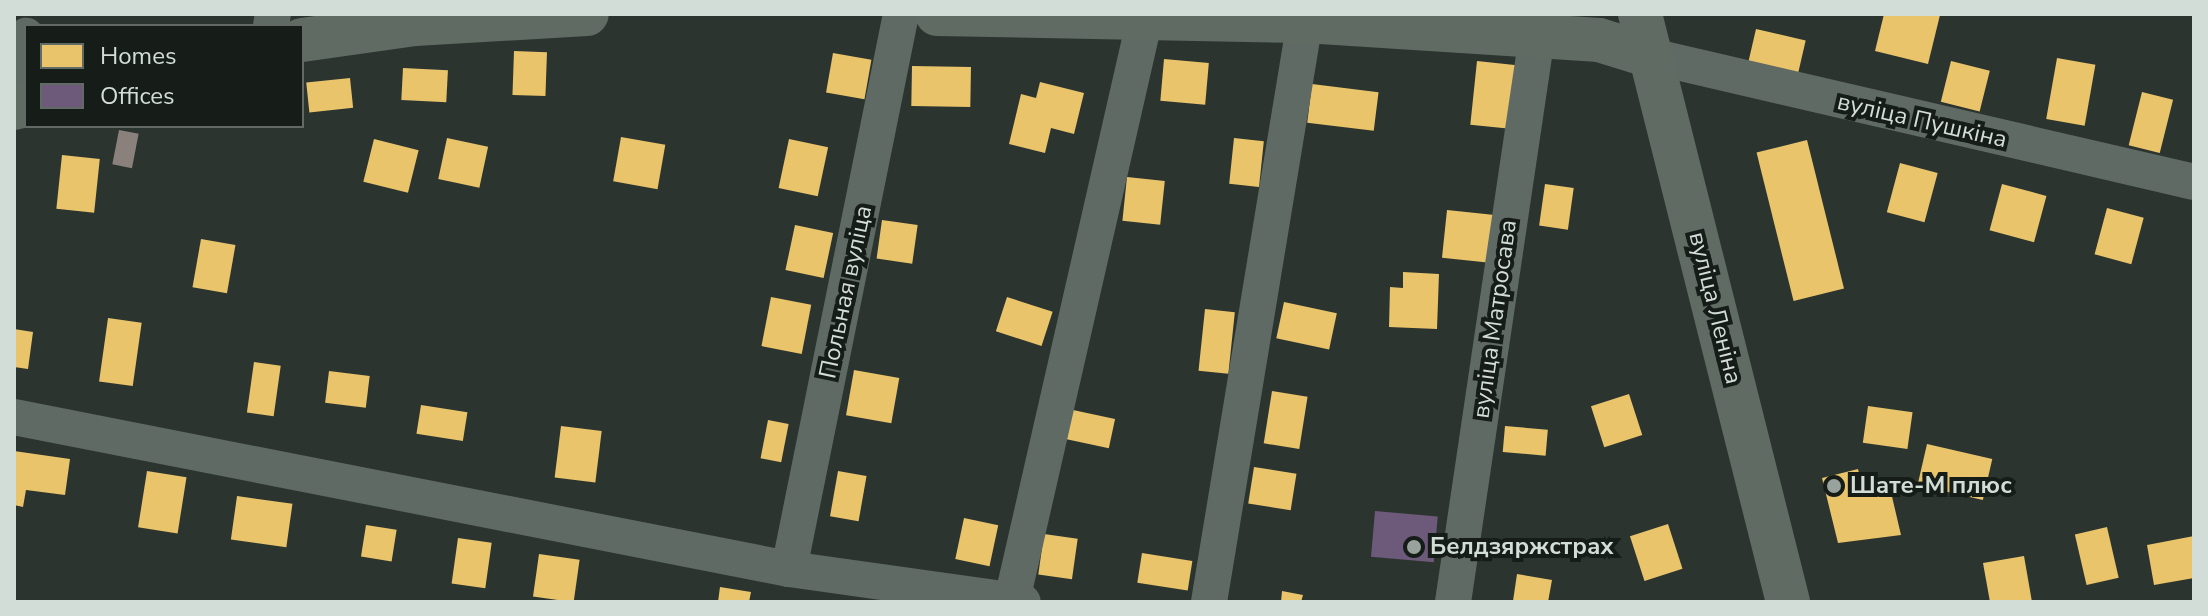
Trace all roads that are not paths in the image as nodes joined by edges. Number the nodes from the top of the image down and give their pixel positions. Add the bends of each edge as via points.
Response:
1 (587, 14) edge
2 (901, 14) edge
3 (937, 14) edge
4 (1640, 14) edge
5 (1061, 15) edge
6 (1145, 18) junction
7 (1305, 21) junction
8 (1537, 36) junction
9 (304, 40) edge
10 (24, 43) edge
11 (1651, 56) junction
12 (14, 79) edge
13 (2194, 182) edge
14 (14, 417) edge
15 (789, 569) junction
16 (1017, 601) edge
17 (1209, 602) edge
18 (1453, 602) edge
19 (1788, 602) edge

1 - 9 main road
2 - 15 street, Польная вуліца
3 - 5 main road
4 - 11 main road, вуліца Леніна
5 - 6 main road
6 - 7 main road
6 - 16 street
7 - 8 main road
7 - 17 street
8 - 11 main road via 1599,40
8 - 18 street, вуліца Матросава
10 - 12 street
11 - 13 street, вуліца Пушкіна
11 - 19 main road, вуліца Леніна
14 - 15 street
15 - 16 street

